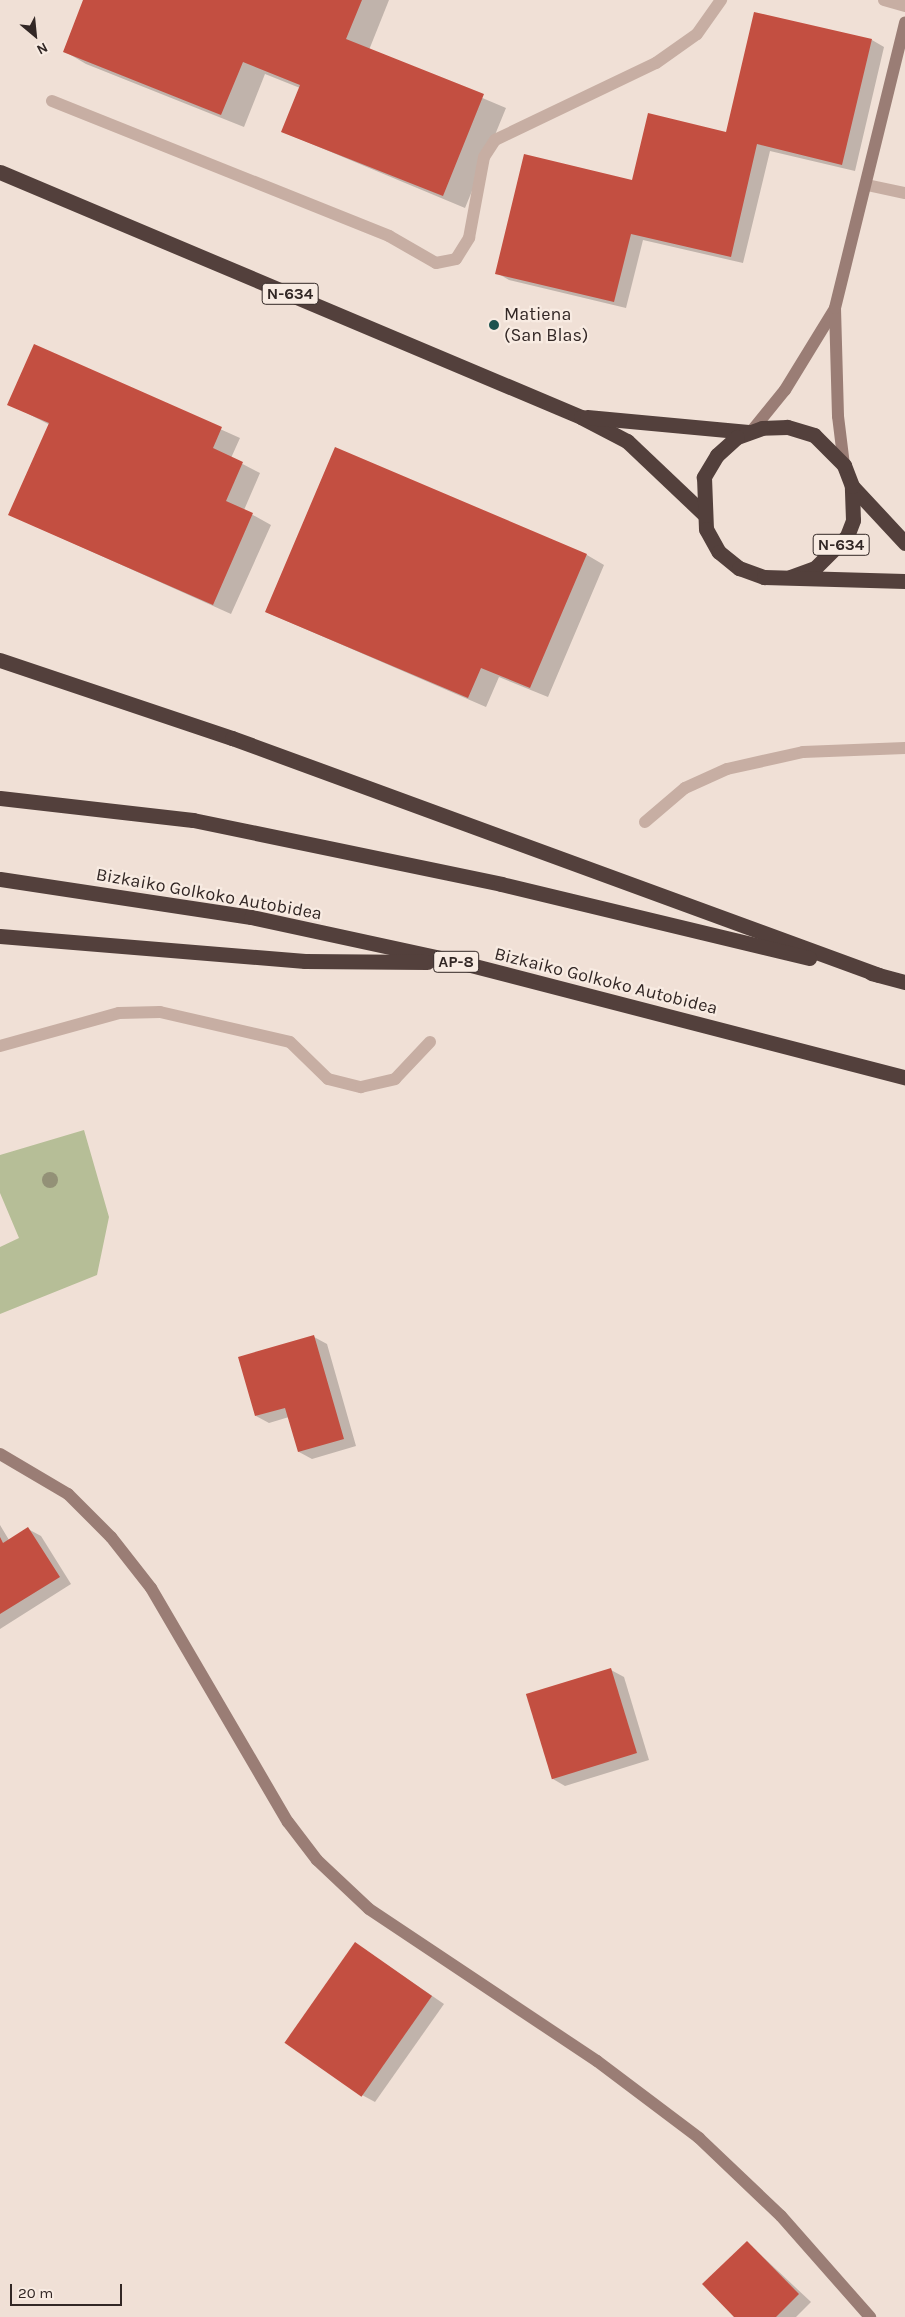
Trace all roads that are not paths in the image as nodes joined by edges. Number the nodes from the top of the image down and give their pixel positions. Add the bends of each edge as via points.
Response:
1 (721, 0) edge
2 (884, 0) edge
3 (905, 6) edge
4 (905, 22) edge
5 (52, 101) dead end
6 (0, 172) edge
7 (867, 185) junction
8 (905, 193) edge
9 (835, 308) junction
10 (581, 417) junction
11 (750, 432) junction
12 (844, 465) junction
13 (852, 486) junction
14 (703, 514) junction
15 (905, 543) edge
16 (790, 577) junction
17 (905, 581) edge
18 (0, 660) edge
19 (905, 748) edge
20 (0, 798) edge
21 (645, 822) dead end
22 (0, 879) edge
23 (0, 936) edge
24 (459, 962) junction
25 (879, 975) junction
26 (905, 982) edge
27 (430, 1042) dead end
28 (0, 1046) edge
29 (905, 1077) edge
30 (0, 1454) edge
31 (870, 2317) edge

1 - 5 street via 697,34 656,63 495,140 484,157 469,238 456,259 436,263 390,236
2 - 3 street
4 - 7 street
6 - 10 highway, N-634
7 - 8 street
7 - 9 street
9 - 11 street via 784,390
9 - 12 street via 837,408
10 - 11 highway, N-634
10 - 14 highway, N-634 via 627,441 669,477
11 - 12 highway, N-634 via 788,427 814,435
11 - 14 highway, N-634 via 717,455 704,477
12 - 13 highway, N-634
13 - 15 highway, N-634
13 - 16 highway, N-634 via 853,520 847,536 814,568
14 - 16 highway, N-634 via 719,552 739,568 764,577
16 - 17 highway, N-634
18 - 25 highway via 250,745
19 - 21 street via 803,752 727,769 684,788
20 - 25 highway via 193,820 501,884
22 - 24 highway, Bizkaiko Golkoko Autobidea / AP-8 via 251,917
23 - 24 highway via 305,961
24 - 29 highway, Bizkaiko Golkoko Autobidea / AP-8
25 - 26 highway
27 - 28 street via 395,1079 361,1087 328,1079 290,1042 160,1012 119,1013
30 - 31 street via 68,1494 134,1566 288,1822 317,1860 369,1908 597,2061 699,2138 781,2216

